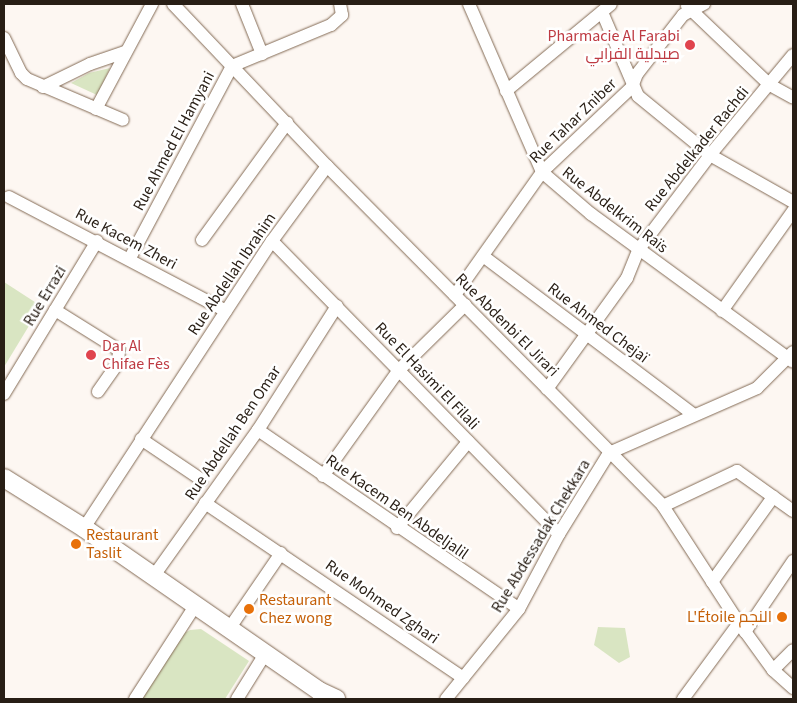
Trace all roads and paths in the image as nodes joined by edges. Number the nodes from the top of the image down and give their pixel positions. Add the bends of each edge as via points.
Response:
1 (152, 4) edge
2 (173, 4) edge
3 (242, 4) edge
4 (340, 4) edge
5 (704, 4) edge
6 (473, 6) edge
7 (689, 7) edge
8 (607, 8) edge
9 (4, 38) edge
10 (125, 52) junction
11 (262, 54) junction
12 (793, 55) edge
13 (232, 66) junction
14 (770, 84) junction
15 (43, 87) junction
16 (632, 87) junction
17 (506, 91) junction
18 (793, 98) edge
19 (96, 109) junction
20 (123, 120) dead end
21 (287, 123) junction
22 (710, 155) junction
23 (327, 166) junction
24 (542, 172) junction
25 (9, 197) dead end
26 (793, 202) edge
27 (793, 211) edge
28 (202, 240) dead end
29 (97, 241) junction
30 (272, 241) junction
31 (639, 250) junction
32 (483, 256) junction
33 (130, 258) junction
34 (455, 295) junction
35 (465, 305) junction
36 (336, 306) junction
37 (55, 310) junction
38 (226, 311) junction
39 (722, 311) junction
40 (586, 334) junction
41 (791, 357) edge
42 (399, 370) junction
43 (547, 389) junction
44 (98, 392) dead end
45 (4, 394) edge
46 (694, 415) junction
47 (258, 430) junction
48 (141, 439) junction
49 (468, 442) junction
50 (608, 453) junction
51 (323, 476) junction
52 (4, 478) edge
53 (202, 480) dead end
54 (773, 497) junction
55 (205, 503) junction
56 (663, 506) junction
57 (793, 511) edge
58 (84, 528) junction
59 (397, 528) junction
60 (558, 534) junction
61 (281, 553) junction
62 (793, 561) edge
63 (153, 577) junction
64 (712, 582) junction
65 (195, 606) junction
66 (519, 609) junction
67 (742, 627) junction
68 (229, 629) junction
69 (793, 650) edge
70 (265, 654) junction
71 (773, 670) junction
72 (463, 678) junction
73 (793, 688) edge
74 (322, 695) edge
75 (135, 699) edge
76 (237, 699) edge
77 (336, 699) edge
78 (446, 699) edge
79 (683, 699) edge

1 - 10 street
2 - 13 street, Rue Abdenbi El Jirari
3 - 11 street
4 - 11 street via 342,15 331,26
5 - 7 street, Rue Tahar Zniber
6 - 17 street, Rue Abdelkrim Raïs
7 - 14 street
7 - 16 street, Rue Tahar Zniber via 636,74
8 - 16 street
8 - 17 street
9 - 15 street via 21,73
10 - 15 street via 90,64
10 - 19 street
11 - 13 street
12 - 14 street, Rue Abdelkader Rachdi
13 - 21 street, Rue Abdenbi El Jirari
13 - 33 street, Rue Ahmed El Hamyani
14 - 18 street
14 - 22 street, Rue Abdelkader Rachdi
15 - 19 street
16 - 22 street
16 - 24 street, Rue Tahar Zniber
17 - 24 street, Rue Abdelkrim Raïs
19 - 20 street
21 - 23 street, Rue Abdenbi El Jirari
21 - 28 street
22 - 26 street
22 - 31 street, Rue Abdelkader Rachdi
23 - 30 street, Rue Abdellah Ibrahim
23 - 34 street, Rue Abdenbi El Jirari
24 - 31 street, Rue Abdelkrim Raïs via 555,186
24 - 32 street, Rue Tahar Zniber
25 - 29 street, Rue Kacem Zheri
27 - 39 street
29 - 33 street, Rue Kacem Zheri
29 - 37 street, Rue Errazi
30 - 36 street, Rue El Hasimi El Filali
30 - 38 street, Rue Abdellah Ibrahim
31 - 39 street, Rue Abdelkrim Raïs
31 - 40 street, Rue Abdelkader Rachdi via 628,278
32 - 34 street, Rue Tahar Zniber
32 - 40 street, Rue Ahmed Chejaï
33 - 38 street, Rue Kacem Zheri
34 - 35 street, Rue Abdenbi El Jirari
35 - 42 street
35 - 43 street, Rue Abdenbi El Jirari
36 - 42 street, Rue El Hasimi El Filali
36 - 47 street, Rue Abdellah Ben Omar
37 - 44 street via 119,350 118,363
37 - 45 street, Rue Errazi
38 - 48 street, Rue Abdellah Ibrahim
39 - 41 street, Rue Abdelkrim Raïs
40 - 43 street, Rue Abdelkader Rachdi
40 - 46 street, Rue Ahmed Chejaï
41 - 46 street, Rue Abdessadak Chekkara via 757,388
42 - 49 street, Rue El Hasimi El Filali
42 - 51 street
43 - 50 street, Rue Abdenbi El Jirari
46 - 50 street, Rue Abdessadak Chekkara
47 - 51 street, Rue Kacem Ben Abdeljalil
47 - 55 street, Rue Abdellah Ben Omar
48 - 53 street
48 - 58 street, Rue Abdellah Ibrahim
49 - 59 street
49 - 60 street, Rue El Hasimi El Filali
50 - 56 street, Rue Abdenbi El Jirari
50 - 60 street, Rue Abdessadak Chekkara
51 - 59 street, Rue Kacem Ben Abdeljalil
52 - 58 street
54 - 56 street via 737,471
54 - 57 street
54 - 64 street
55 - 61 street, Rue Mohmed Zghari
55 - 63 street, Rue Abdellah Ben Omar
56 - 64 street, Rue Abdenbi El Jirari
58 - 63 street
59 - 66 street, Rue Kacem Ben Abdeljalil
60 - 66 street, Rue Abdessadak Chekkara
61 - 68 street
61 - 72 street, Rue Mohmed Zghari
62 - 67 street
63 - 65 street
64 - 67 street, Rue Abdenbi El Jirari
65 - 68 street
65 - 75 street
66 - 72 street, Rue Abdessadak Chekkara
67 - 71 street, Rue Abdenbi El Jirari
67 - 79 street
68 - 70 street
69 - 71 street
70 - 74 street
70 - 76 street
71 - 73 street, Rue Abdenbi El Jirari
72 - 78 street, Rue Abdessadak Chekkara
74 - 77 street

